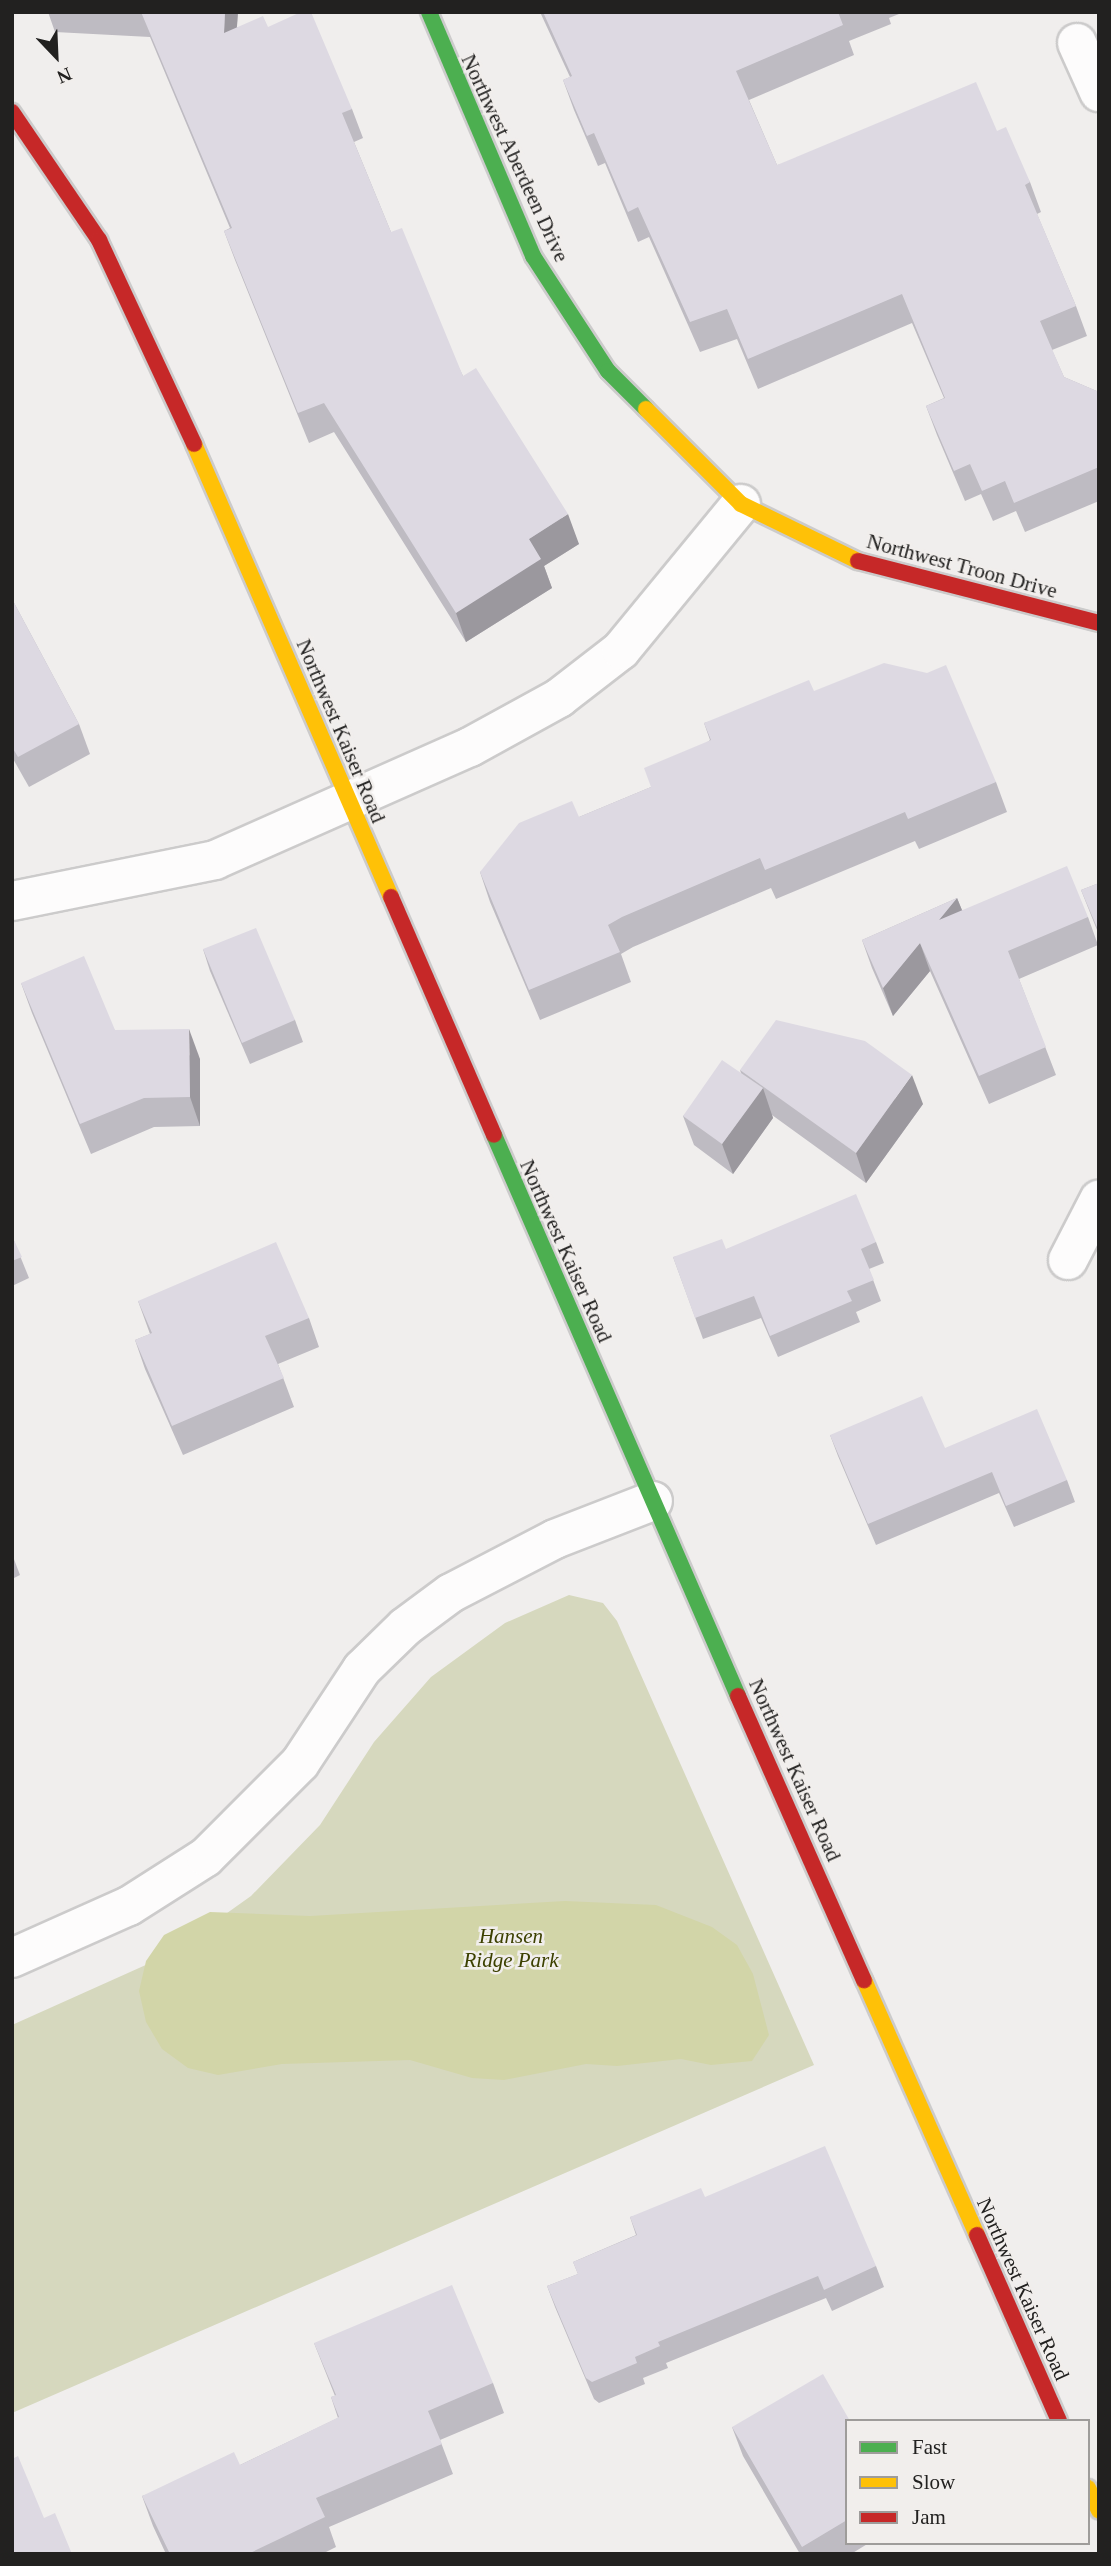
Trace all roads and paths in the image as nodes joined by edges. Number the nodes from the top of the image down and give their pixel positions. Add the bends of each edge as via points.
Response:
1 (429, 12) edge
2 (1077, 43) dead end
3 (1099, 92) edge
4 (12, 112) edge
5 (741, 504) junction
6 (1099, 623) edge
7 (347, 801) junction
8 (12, 901) edge
9 (1099, 1200) edge
10 (1068, 1260) dead end
11 (653, 1501) junction
12 (12, 1958) edge
13 (1058, 2419) edge
14 (1090, 2492) edge
15 (1099, 2511) edge

1 - 5 main road, Northwest Aberdeen Drive via 533,256 608,370
2 - 3 street
4 - 7 main road, Northwest Kaiser Road via 99,240 152,345
5 - 6 main road, Northwest Troon Drive via 873,568
5 - 7 street via 621,650 559,698 470,747
7 - 8 street via 215,860
7 - 11 main road, Northwest Kaiser Road
9 - 10 street
11 - 12 street via 533,1549 451,1593 405,1627 362,1669 300,1763 206,1857 129,1906
11 - 13 main road, Northwest Kaiser Road
14 - 15 main road

